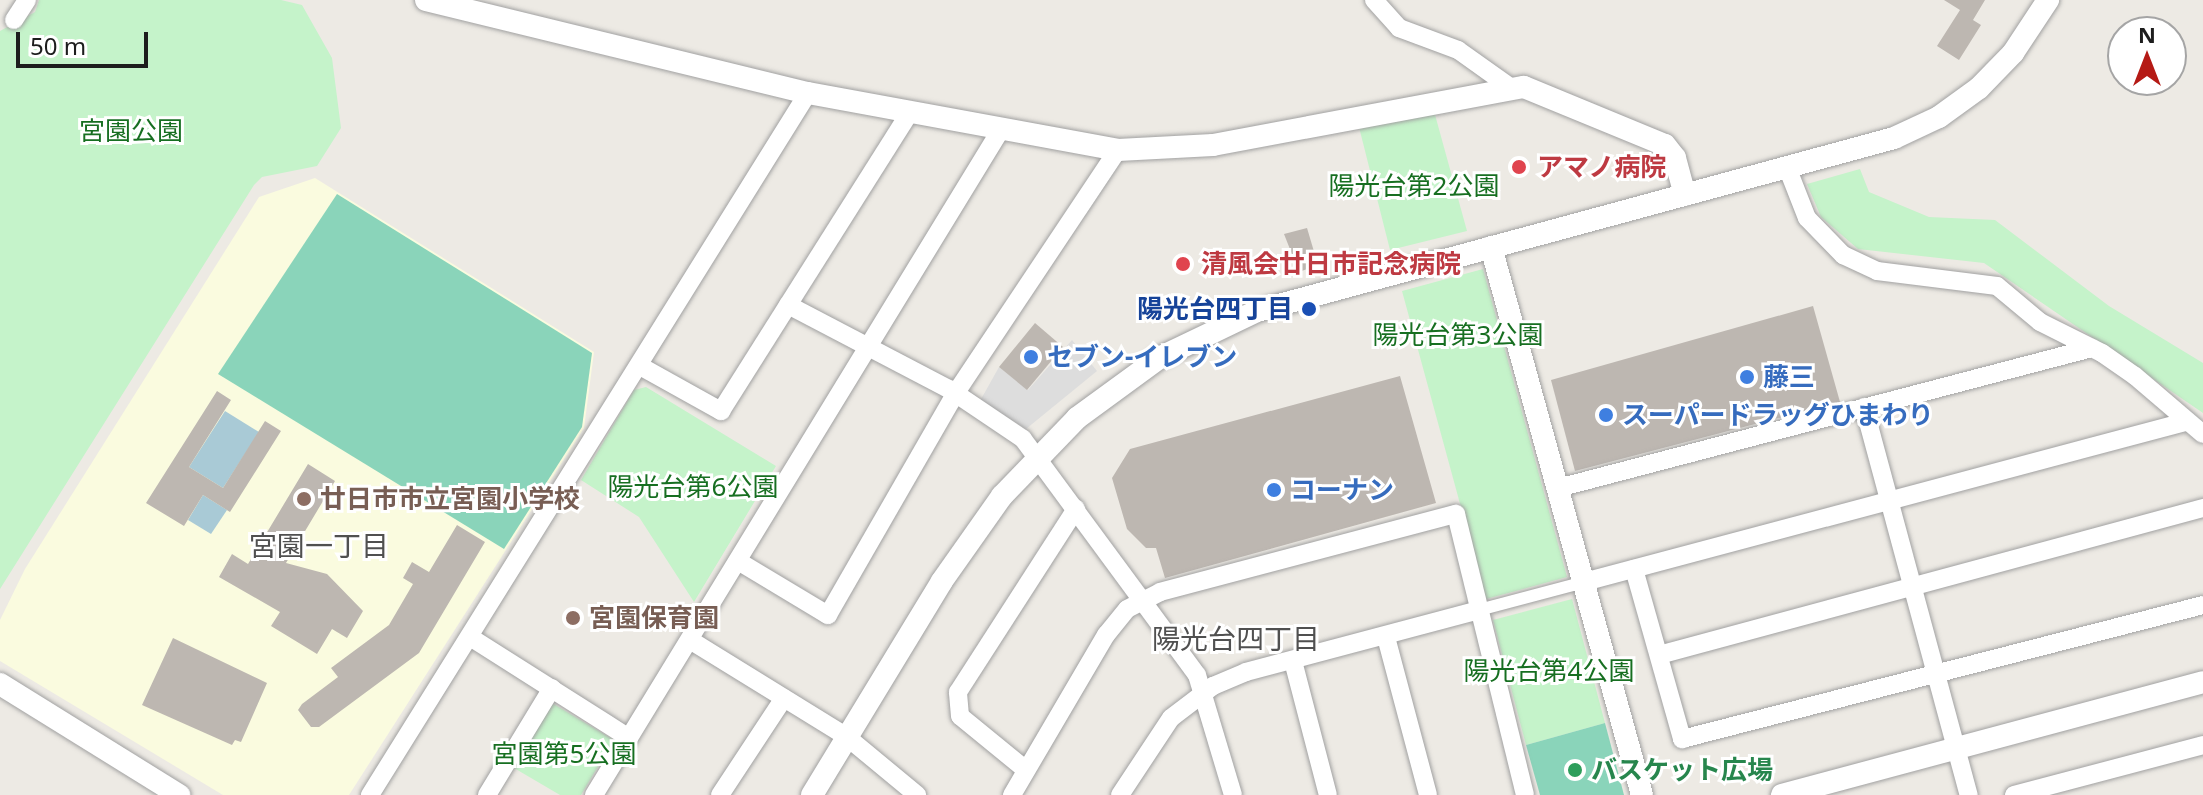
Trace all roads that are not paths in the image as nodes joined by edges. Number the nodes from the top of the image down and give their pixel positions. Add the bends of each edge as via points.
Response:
1 (27, 0) edge
2 (426, 0) edge
3 (2048, 0) edge
4 (1378, 1) edge
5 (14, 20) dead end
6 (1510, 87) junction
7 (808, 93) junction
8 (909, 114) junction
9 (1000, 131) junction
10 (1118, 150) junction
11 (1787, 167) junction
12 (1685, 195) junction
13 (1491, 247) junction
14 (788, 305) junction
15 (868, 347) junction
16 (2092, 348) junction
17 (640, 366) junction
18 (955, 394) junction
19 (1864, 407) junction
20 (2185, 422) junction
21 (2203, 434) edge
22 (1037, 456) junction
23 (1558, 488) junction
24 (1890, 501) junction
25 (2203, 508) edge
26 (1076, 509) junction
27 (738, 561) junction
28 (1634, 569) junction
29 (1584, 582) junction
30 (1913, 586) junction
31 (1143, 601) junction
32 (2203, 605) edge
33 (1479, 610) junction
34 (470, 637) junction
35 (1386, 637) junction
36 (690, 640) junction
37 (1659, 655) junction
38 (1293, 661) junction
39 (1936, 673) junction
40 (2203, 682) edge
41 (0, 684) edge
42 (552, 688) junction
43 (1203, 692) junction
44 (784, 698) junction
45 (847, 737) junction
46 (629, 738) junction
47 (2203, 745) edge
48 (1956, 748) junction
49 (1026, 770) junction
50 (894, 788) edge
51 (179, 795) edge
52 (370, 795) edge
53 (487, 795) edge
54 (594, 795) edge
55 (720, 795) edge
56 (812, 795) edge
57 (917, 795) edge
58 (1012, 795) edge
59 (1120, 795) edge
60 (1233, 795) edge
61 (1328, 795) edge
62 (1428, 795) edge
63 (1525, 795) edge
64 (1642, 795) edge
65 (1782, 795) edge
66 (1969, 795) edge
67 (2014, 795) edge

1 - 5 street
2 - 7 street
3 - 11 street via 1997,71 1939,117 1894,138
4 - 6 street via 1399,28 1458,50
6 - 10 street via 1224,143
6 - 12 street via 1524,87 1665,145 1675,158
7 - 8 street
7 - 17 street
8 - 9 street
8 - 14 street
9 - 10 street
9 - 15 street
10 - 18 street
11 - 12 street
11 - 16 street via 1807,218 1851,259 1877,271 1997,286 2040,322
12 - 13 street
13 - 22 street via 1257,311 1224,326 1133,375
13 - 23 street
14 - 15 street
14 - 17 street via 721,411
15 - 18 street
15 - 27 street
16 - 19 street
16 - 20 street via 2135,376
17 - 34 street
18 - 22 street via 1023,439
18 - 27 street via 828,615
19 - 23 street
19 - 24 street
20 - 21 street
20 - 24 street
22 - 26 street
22 - 45 street via 979,525
23 - 29 street
24 - 28 street
24 - 30 street
25 - 30 street
26 - 31 street
26 - 49 street via 958,692 960,716
27 - 36 street
28 - 29 street
28 - 37 street
29 - 33 street
29 - 64 street
30 - 37 street
30 - 39 street
31 - 33 street via 1456,514
31 - 43 street via 1197,675
31 - 49 street via 1127,609 1106,635
32 - 39 street
33 - 35 street
33 - 63 street
34 - 42 street
34 - 52 street
35 - 38 street
35 - 62 street
36 - 44 street
36 - 46 street
37 - 39 street via 1682,739
38 - 43 street via 1246,672
38 - 61 street
39 - 48 street
40 - 48 street
41 - 51 street
42 - 46 street
42 - 53 street
43 - 59 street via 1171,718
43 - 60 street
44 - 45 street
44 - 55 street
45 - 50 street
45 - 56 street
46 - 54 street
47 - 67 street
48 - 65 street
48 - 66 street
49 - 58 street
50 - 57 street

